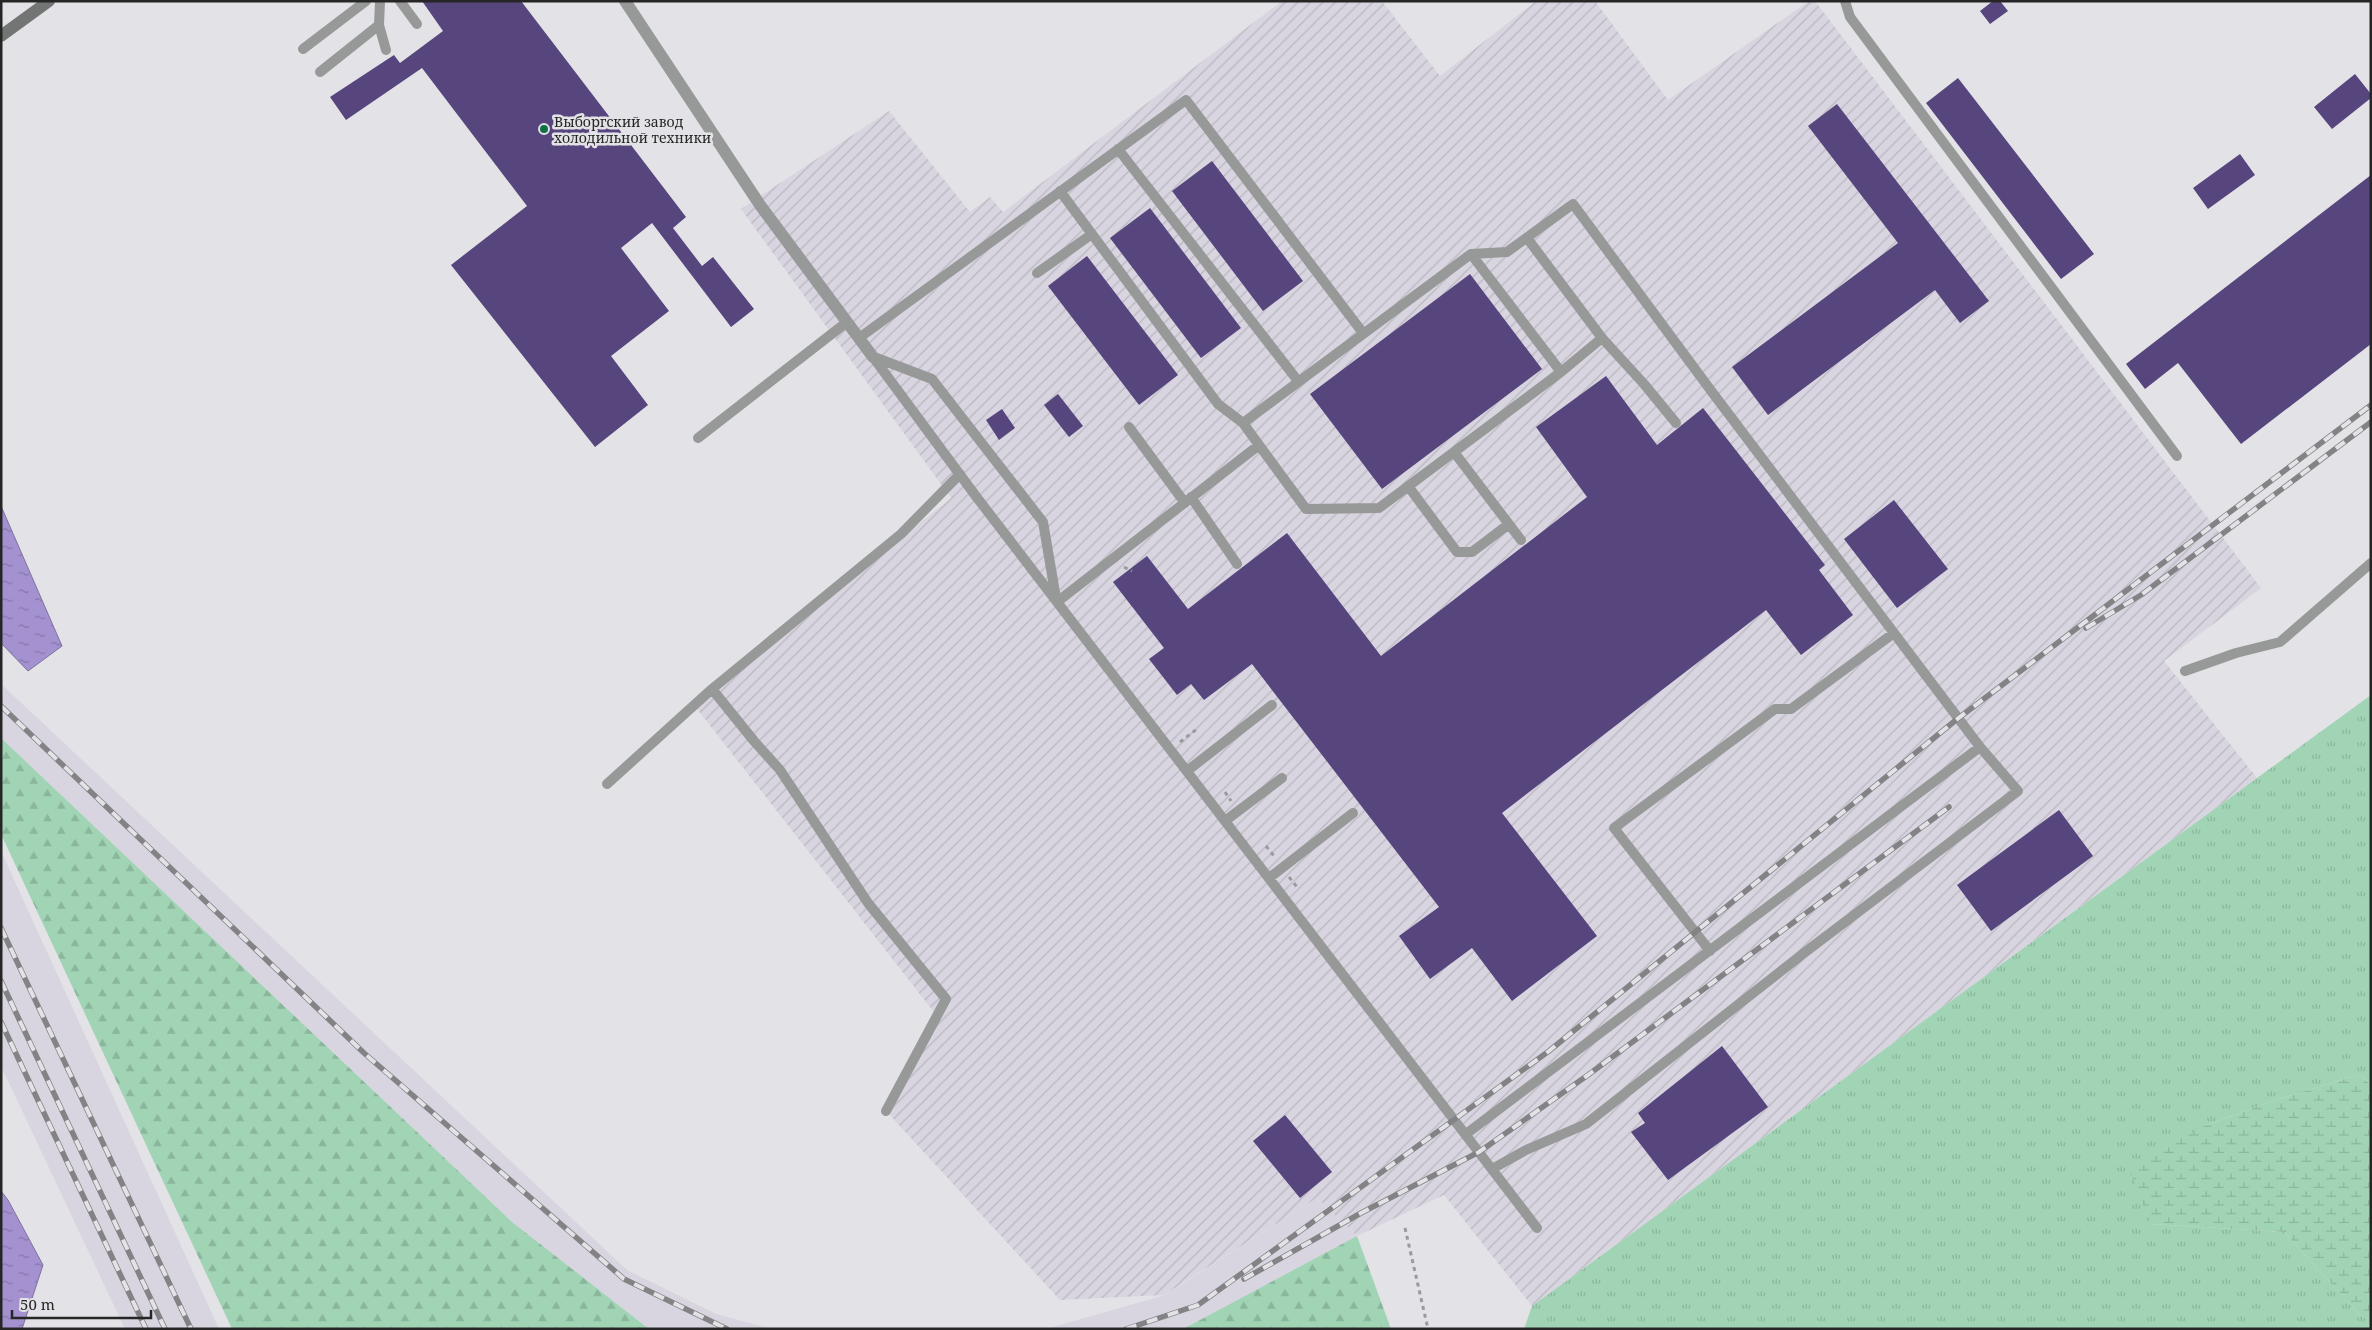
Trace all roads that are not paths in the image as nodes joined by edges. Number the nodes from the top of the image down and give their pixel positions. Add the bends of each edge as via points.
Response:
1 (49, 1) edge
2 (366, 1) edge
3 (380, 1) edge
4 (400, 1) edge
5 (626, 1) edge
6 (1845, 1) edge
7 (417, 24) dead end
8 (379, 26) junction
9 (1, 36) edge
10 (303, 49) dead end
11 (386, 50) dead end
12 (320, 72) dead end
13 (1118, 149) junction
14 (1060, 191) junction
15 (1092, 234) junction
16 (1527, 238) junction
17 (1471, 254) junction
18 (1037, 274) dead end
19 (847, 322) junction
20 (1363, 333) junction
21 (859, 338) junction
22 (1602, 338) junction
23 (873, 357) junction
24 (1561, 372) junction
25 (1298, 381) junction
26 (1243, 423) junction
27 (1676, 423) dead end
28 (1129, 427) dead end
29 (698, 438) dead end
30 (1259, 445) junction
31 (1454, 452) junction
32 (2177, 456) dead end
33 (960, 474) junction
34 (1408, 486) junction
35 (1188, 500) junction
36 (1509, 524) junction
37 (1521, 540) dead end
38 (2371, 563) edge
39 (1237, 564) dead end
40 (1057, 602) junction
41 (1894, 633) junction
42 (2185, 672) dead end
43 (712, 689) junction
44 (1272, 705) dead end
45 (1980, 747) junction
46 (1187, 771) junction
47 (1282, 778) dead end
48 (606, 784) dead end
49 (1353, 813) dead end
50 (1225, 822) junction
51 (1269, 878) junction
52 (1710, 951) junction
53 (886, 1111) dead end
54 (1466, 1134) junction
55 (1492, 1169) junction
56 (1537, 1228) dead end

1 - 9 street
2 - 10 lane
3 - 8 lane
4 - 7 lane
5 - 19 street via 760,205
6 - 32 lane via 1850,18
8 - 11 lane
8 - 12 lane
13 - 14 lane
13 - 20 lane via 1186,100
13 - 25 lane
14 - 15 lane
14 - 21 lane
15 - 18 lane
15 - 26 lane via 1218,404
16 - 17 lane via 1507,252
16 - 22 lane
16 - 41 lane via 1573,204
17 - 20 lane
17 - 24 lane
19 - 21 street
19 - 29 lane
20 - 25 lane
21 - 23 street
22 - 24 lane
22 - 27 lane
23 - 33 lane
23 - 40 lane via 932,379 1043,522
24 - 31 lane
25 - 26 lane
26 - 30 lane
28 - 35 lane
30 - 34 lane via 1306,508 1378,508
30 - 35 lane
31 - 34 lane
31 - 36 lane
33 - 40 lane
33 - 43 lane via 901,534
34 - 36 lane via 1457,552 1472,552
35 - 39 lane
35 - 40 lane
36 - 37 lane
38 - 42 lane via 2280,642 2236,653
40 - 46 lane
41 - 45 lane
41 - 52 lane via 1791,709 1775,709 1614,828
43 - 48 lane
43 - 53 lane via 780,770 868,903 946,999
44 - 46 lane
45 - 52 lane
45 - 55 lane via 2018,791 1586,1124
46 - 50 lane
47 - 50 lane
49 - 51 lane
50 - 51 lane
51 - 54 lane
52 - 54 lane
54 - 55 lane
55 - 56 lane

